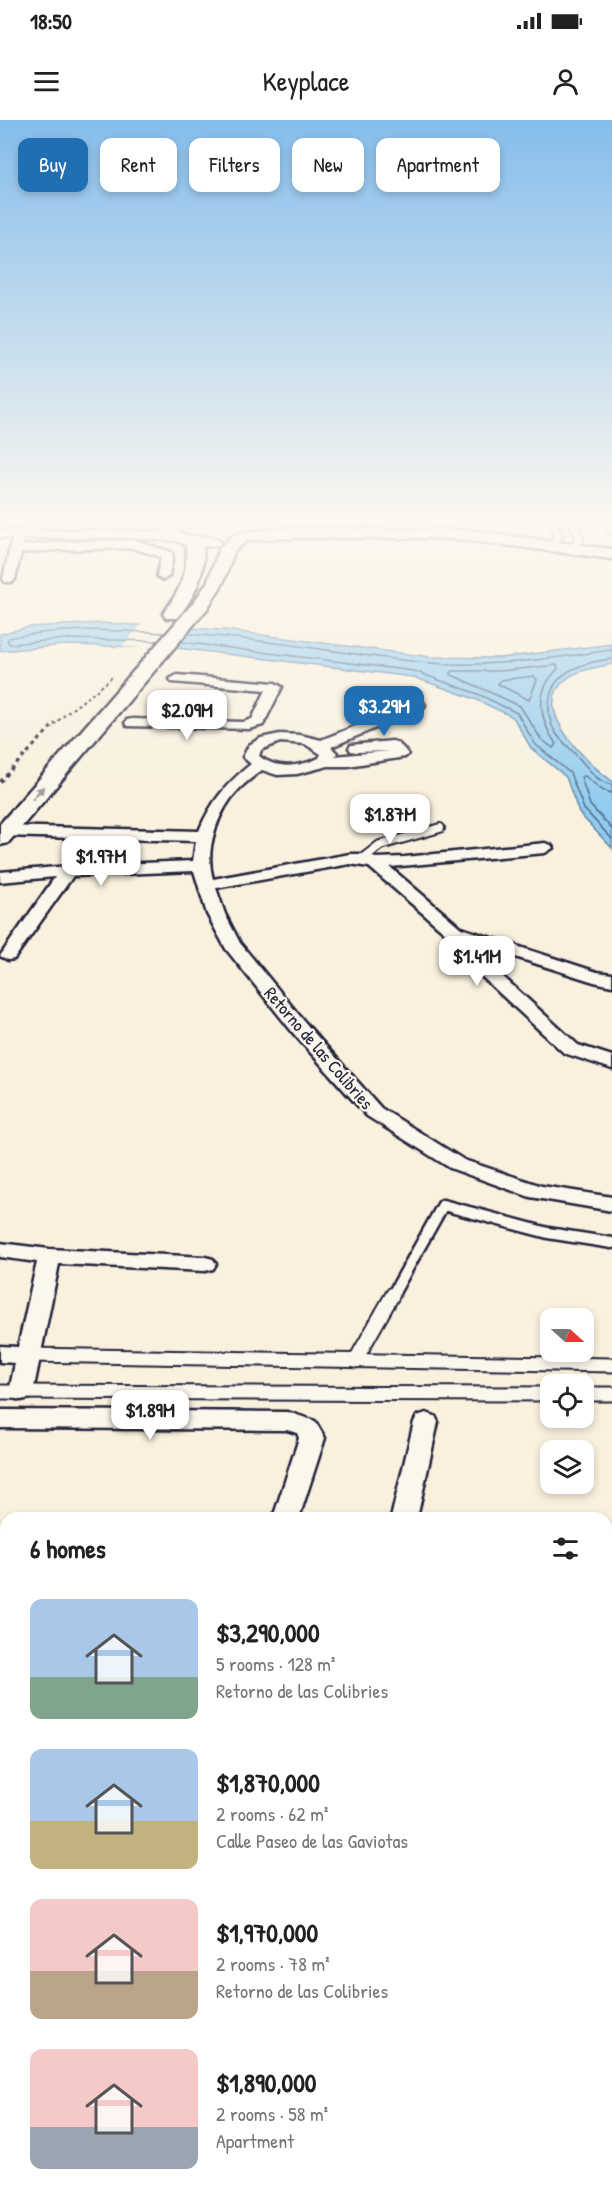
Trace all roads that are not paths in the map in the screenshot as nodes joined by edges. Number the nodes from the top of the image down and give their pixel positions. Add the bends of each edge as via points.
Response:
1 (177, 620) edge
2 (133, 666) junction
3 (177, 679) dead end
4 (418, 705) dead end
5 (132, 723) dead end
6 (251, 724) junction
7 (273, 740) junction
8 (322, 744) junction
9 (356, 748) dead end
10 (326, 761) junction
11 (259, 765) junction
12 (0, 808) edge
13 (440, 828) dead end
14 (2, 833) edge
15 (205, 836) junction
16 (545, 848) dead end
17 (126, 851) junction
18 (369, 861) junction
19 (201, 866) junction
20 (68, 871) junction
21 (0, 877) edge
22 (206, 885) junction
23 (455, 932) junction
24 (8, 955) dead end
25 (612, 980) edge
26 (612, 1063) edge
27 (612, 1204) edge
28 (612, 1243) edge
29 (0, 1250) edge
30 (49, 1256) junction
31 (205, 1264) dead end
32 (0, 1354) edge
33 (29, 1354) junction
34 (355, 1361) junction
35 (612, 1365) edge
36 (11, 1392) edge
37 (540, 1394) edge
38 (594, 1394) edge
39 (612, 1394) edge
40 (0, 1419) edge
41 (426, 1422) dead end
42 (288, 1512) edge
43 (406, 1512) edge

1 - 2 main road
2 - 12 main road
14 -> 2 main road
3 - 6 street via 274,687
4 - 8 street
5 - 6 street
6 - 7 street
7 - 8 street via 303,739
7 - 11 street via 254,748 251,757
8 - 10 street via 329,753
9 - 10 street via 392,745 399,755
10 - 11 street via 298,770 281,771
11 - 15 street, Retorno de las Colibries via 233,786 214,813
13 - 18 lane via 380,845
14 - 17 street
15 - 17 street
15 - 19 street, Retorno de las Colibries
16 - 18 street via 405,862
17 - 19 street
17 - 20 street
18 - 22 street via 350,859
18 - 23 street
19 - 22 street, Retorno de las Colibries
20 - 21 street
20 - 24 street
22 - 27 street, Retorno de las Colibries via 232,945 374,1112 457,1164 538,1192
23 - 25 street
23 - 26 street via 484,969 571,1049
28 - 34 lane via 528,1228 443,1205
29 - 30 street
30 - 31 street
30 - 33 street
32 - 33 street
33 - 34 lane
33 - 36 street
34 - 35 lane
36 - 37 lane
38 - 39 lane
40 - 42 street via 288,1421 306,1427 312,1438
41 - 43 street

